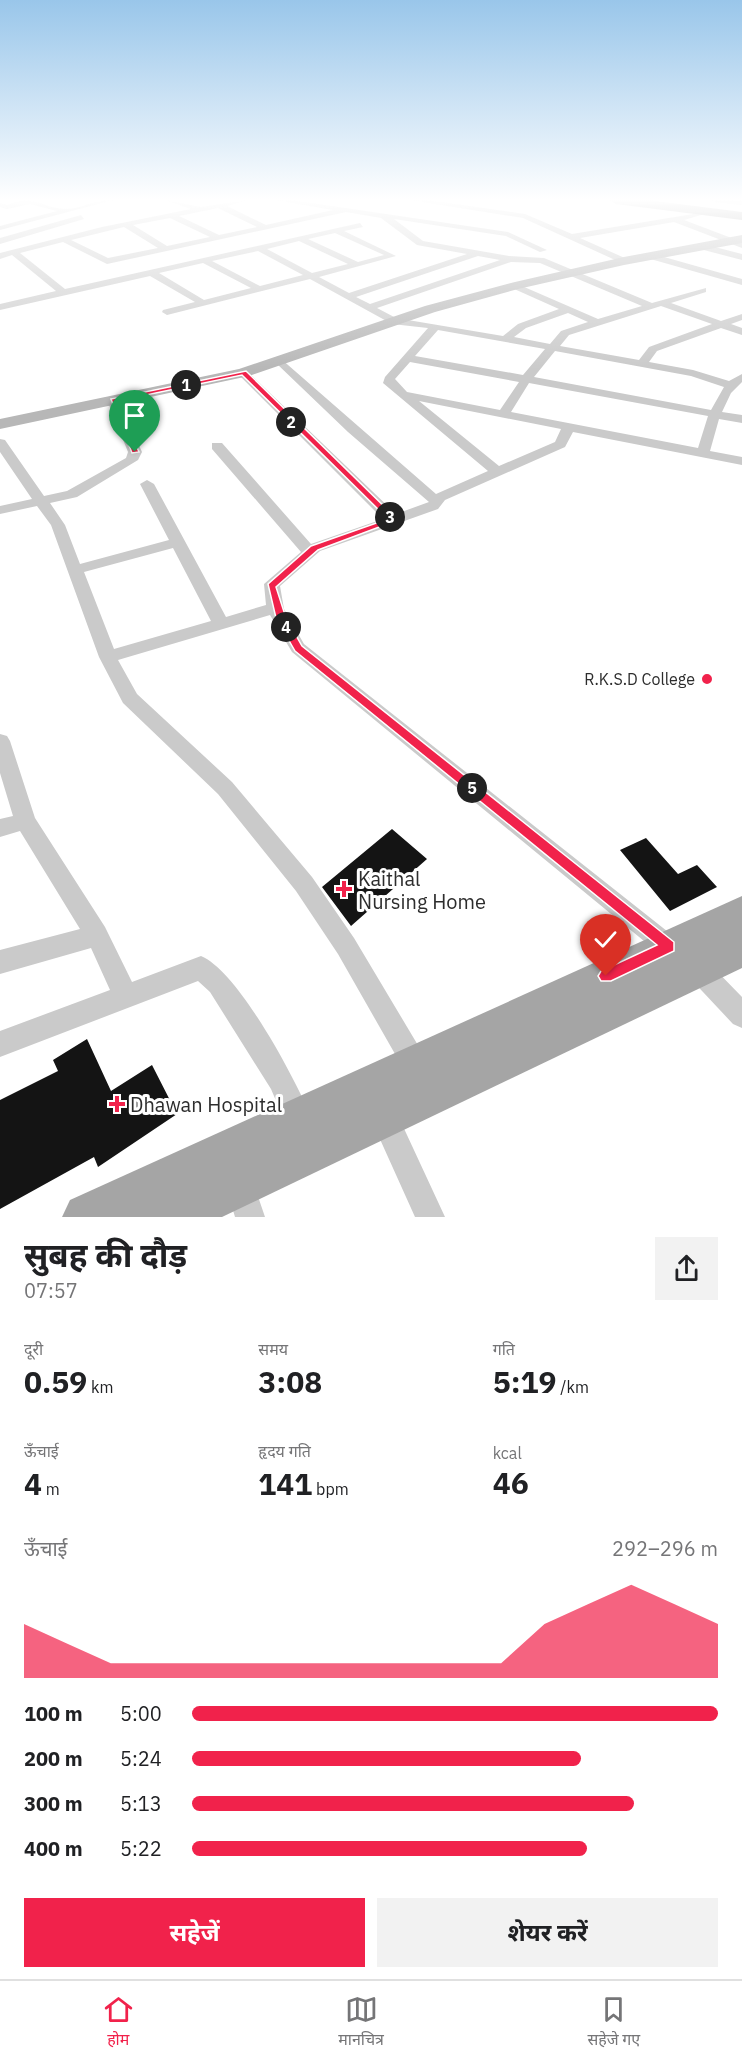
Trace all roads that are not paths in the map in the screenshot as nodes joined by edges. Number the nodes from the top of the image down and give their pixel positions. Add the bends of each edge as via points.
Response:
1 (19, 257) edge
2 (95, 257) edge
3 (123, 257) edge
4 (171, 257) edge
5 (225, 257) edge
6 (276, 257) edge
7 (340, 257) edge
8 (389, 257) edge
9 (469, 257) edge
10 (492, 257) edge
11 (615, 257) edge
12 (646, 257) edge
13 (653, 257) edge
14 (509, 260) junction
15 (205, 261) junction
16 (624, 261) junction
17 (357, 265) junction
18 (182, 266) junction
19 (152, 273) junction
20 (574, 273) junction
21 (312, 276) junction
22 (742, 282) edge
23 (515, 286) junction
24 (259, 289) junction
25 (703, 290) dead end
26 (64, 293) junction
27 (349, 296) junction
28 (203, 303) junction
29 (654, 303) junction
30 (0, 307) edge
31 (370, 307) junction
32 (567, 310) junction
33 (167, 312) dead end
34 (742, 317) edge
35 (398, 321) junction
36 (596, 322) junction
37 (720, 325) junction
38 (434, 328) junction
39 (742, 332) edge
40 (504, 340) junction
41 (552, 348) junction
42 (409, 358) junction
43 (280, 361) junction
44 (642, 364) junction
45 (243, 373) junction
46 (742, 377) edge
47 (527, 378) junction
48 (729, 385) junction
49 (404, 395) junction
50 (113, 400) junction
51 (504, 413) junction
52 (715, 414) junction
53 (742, 419) edge
54 (0, 424) edge
55 (569, 426) junction
56 (0, 443) edge
57 (217, 446) dead end
58 (702, 453) junction
59 (742, 461) edge
60 (498, 472) junction
61 (147, 484) dead end
62 (43, 502) junction
63 (437, 502) junction
64 (0, 510) edge
65 (393, 520) junction
66 (176, 543) junction
67 (309, 552) junction
68 (75, 570) junction
69 (276, 608) junction
70 (220, 622) junction
71 (108, 657) junction
72 (0, 741) edge
73 (25, 821) junction
74 (0, 828) edge
75 (742, 913) edge
76 (97, 935) junction
77 (742, 948) edge
78 (683, 957) junction
79 (0, 962) edge
80 (126, 997) junction
81 (742, 1015) edge
82 (0, 1044) edge
83 (421, 1080) junction
84 (384, 1115) junction
85 (298, 1119) junction
86 (245, 1200) edge
87 (87, 1217) edge
88 (168, 1217) edge
89 (430, 1217) edge

1 - 26 street
2 - 3 street via 103,261
4 - 18 street
5 - 15 street
6 - 21 street
7 - 17 street
8 - 17 street
9 - 27 street
10 - 14 street
11 - 16 street
12 - 16 street
13 - 22 street
14 - 20 street via 538,260
14 - 31 street
15 - 18 street
15 - 24 street
16 - 20 street
17 - 21 street
18 - 19 street
19 - 26 street
19 - 28 street
20 - 23 street
20 - 29 street
21 - 24 street
21 - 27 street
23 - 32 street
23 - 35 street
24 - 28 street
25 - 29 street
26 - 30 street
27 - 31 street
28 - 33 street
29 - 36 street
29 - 37 street
31 - 35 street
32 - 36 street
32 - 40 street via 522,326
34 - 37 street
35 - 38 street
35 - 43 street
36 - 41 street via 565,333
37 - 39 street
37 - 44 street via 653,349
38 - 40 street
38 - 42 street
40 - 41 street
41 - 44 street
41 - 47 street
42 - 47 street
42 - 49 street via 389,382
43 - 45 street
43 - 63 street
44 - 48 street
45 - 50 street
45 - 65 street
46 - 48 street
47 - 51 street
47 - 52 street
48 - 52 street
49 - 51 street
49 - 60 street
50 - 54 street
50 - 62 street via 134,457 72,494
51 - 55 street
52 - 53 street
52 - 58 street
55 - 58 street
55 - 60 street via 560,444
56 - 62 street
57 - 67 street
58 - 59 street
60 - 63 street via 440,497
61 - 66 street
62 - 64 street
62 - 68 street via 58,525
63 - 65 street
65 - 67 street
66 - 68 street
66 - 70 street
67 - 69 street via 272,584
68 - 71 street
69 - 70 street
69 - 78 street via 298,648
70 - 71 street
71 - 83 street via 130,698 225,788 304,884 346,946
72 - 73 street
73 - 74 street
73 - 76 street
75 - 78 main road
76 - 79 street
76 - 80 street
77 - 78 main road
78 - 81 street
78 - 83 main road
80 - 82 street
80 - 85 street via 189,971 207,971 281,1079
83 - 84 main road
83 - 85 main road
84 - 86 main road
84 - 89 street
85 - 87 main road
86 - 88 main road

